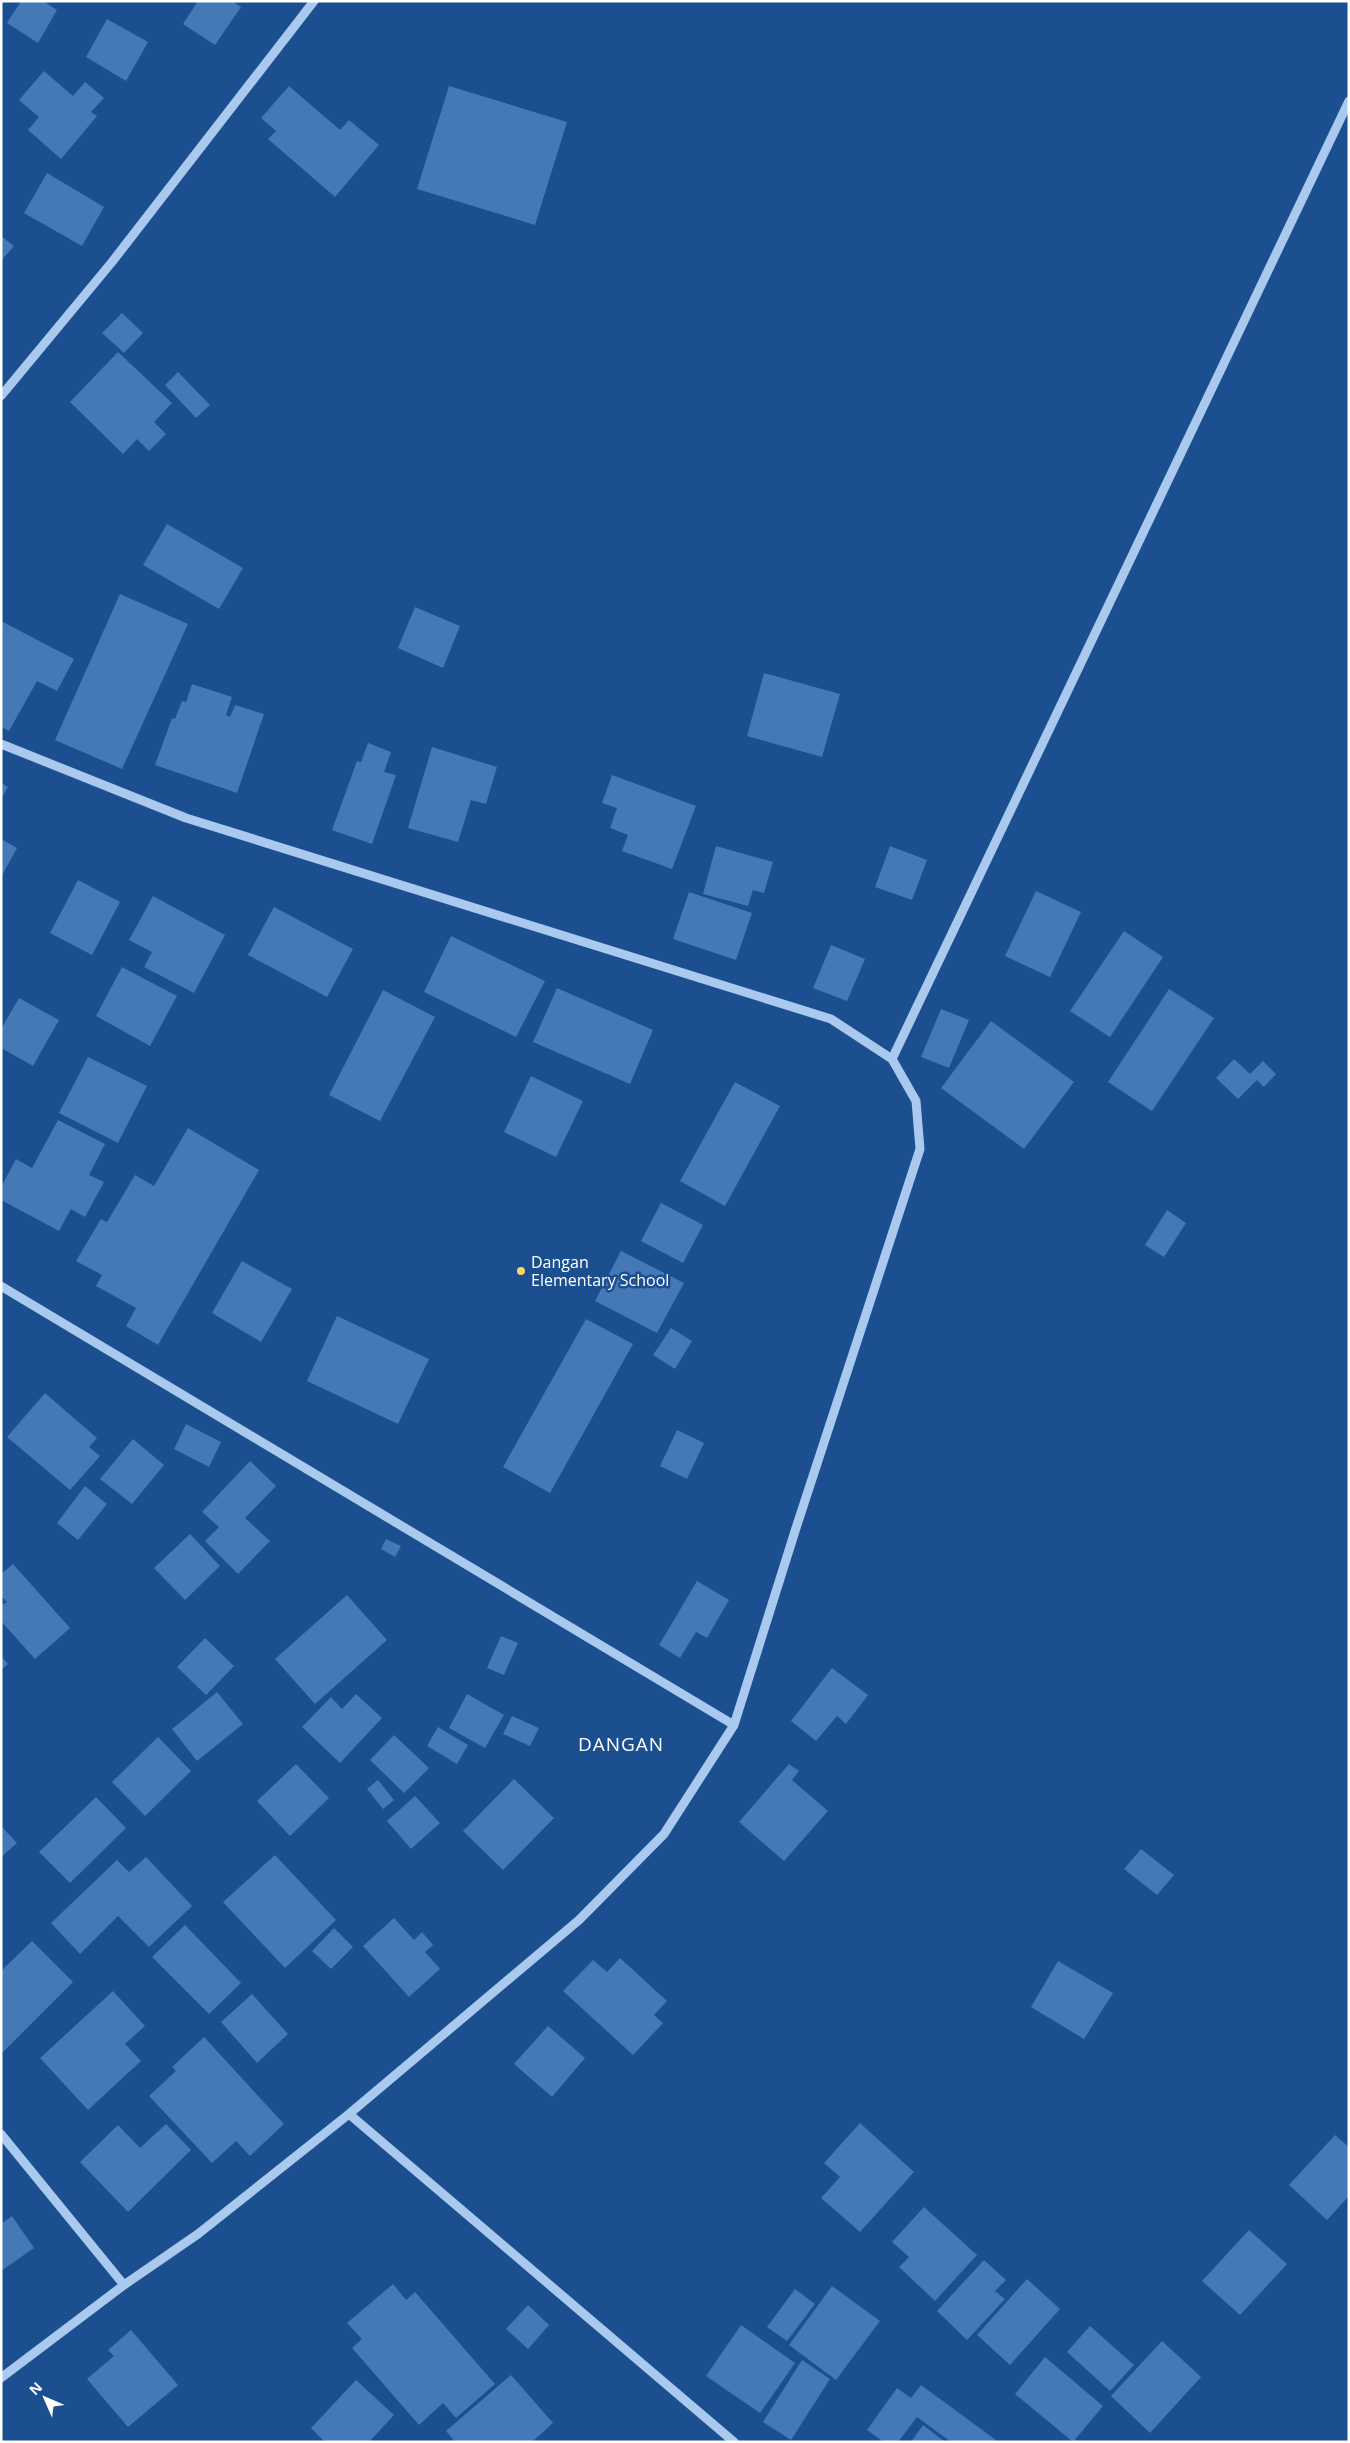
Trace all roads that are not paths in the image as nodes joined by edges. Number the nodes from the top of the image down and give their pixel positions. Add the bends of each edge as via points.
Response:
1 (314, 1) edge
2 (1349, 101) edge
3 (1, 396) edge
4 (1, 744) edge
5 (892, 1059) junction
6 (1, 1286) edge
7 (734, 1725) junction
8 (349, 2114) junction
9 (1, 2134) edge
10 (124, 2285) junction
11 (1, 2378) edge
12 (734, 2442) edge

1 - 3 street via 112,262
2 - 5 street
4 - 5 street via 186,818 831,1019
5 - 7 street via 916,1101 920,1149
6 - 7 street
7 - 8 street via 664,1834 586,1913
8 - 10 street via 198,2234
8 - 12 street
9 - 10 street
10 - 11 street

